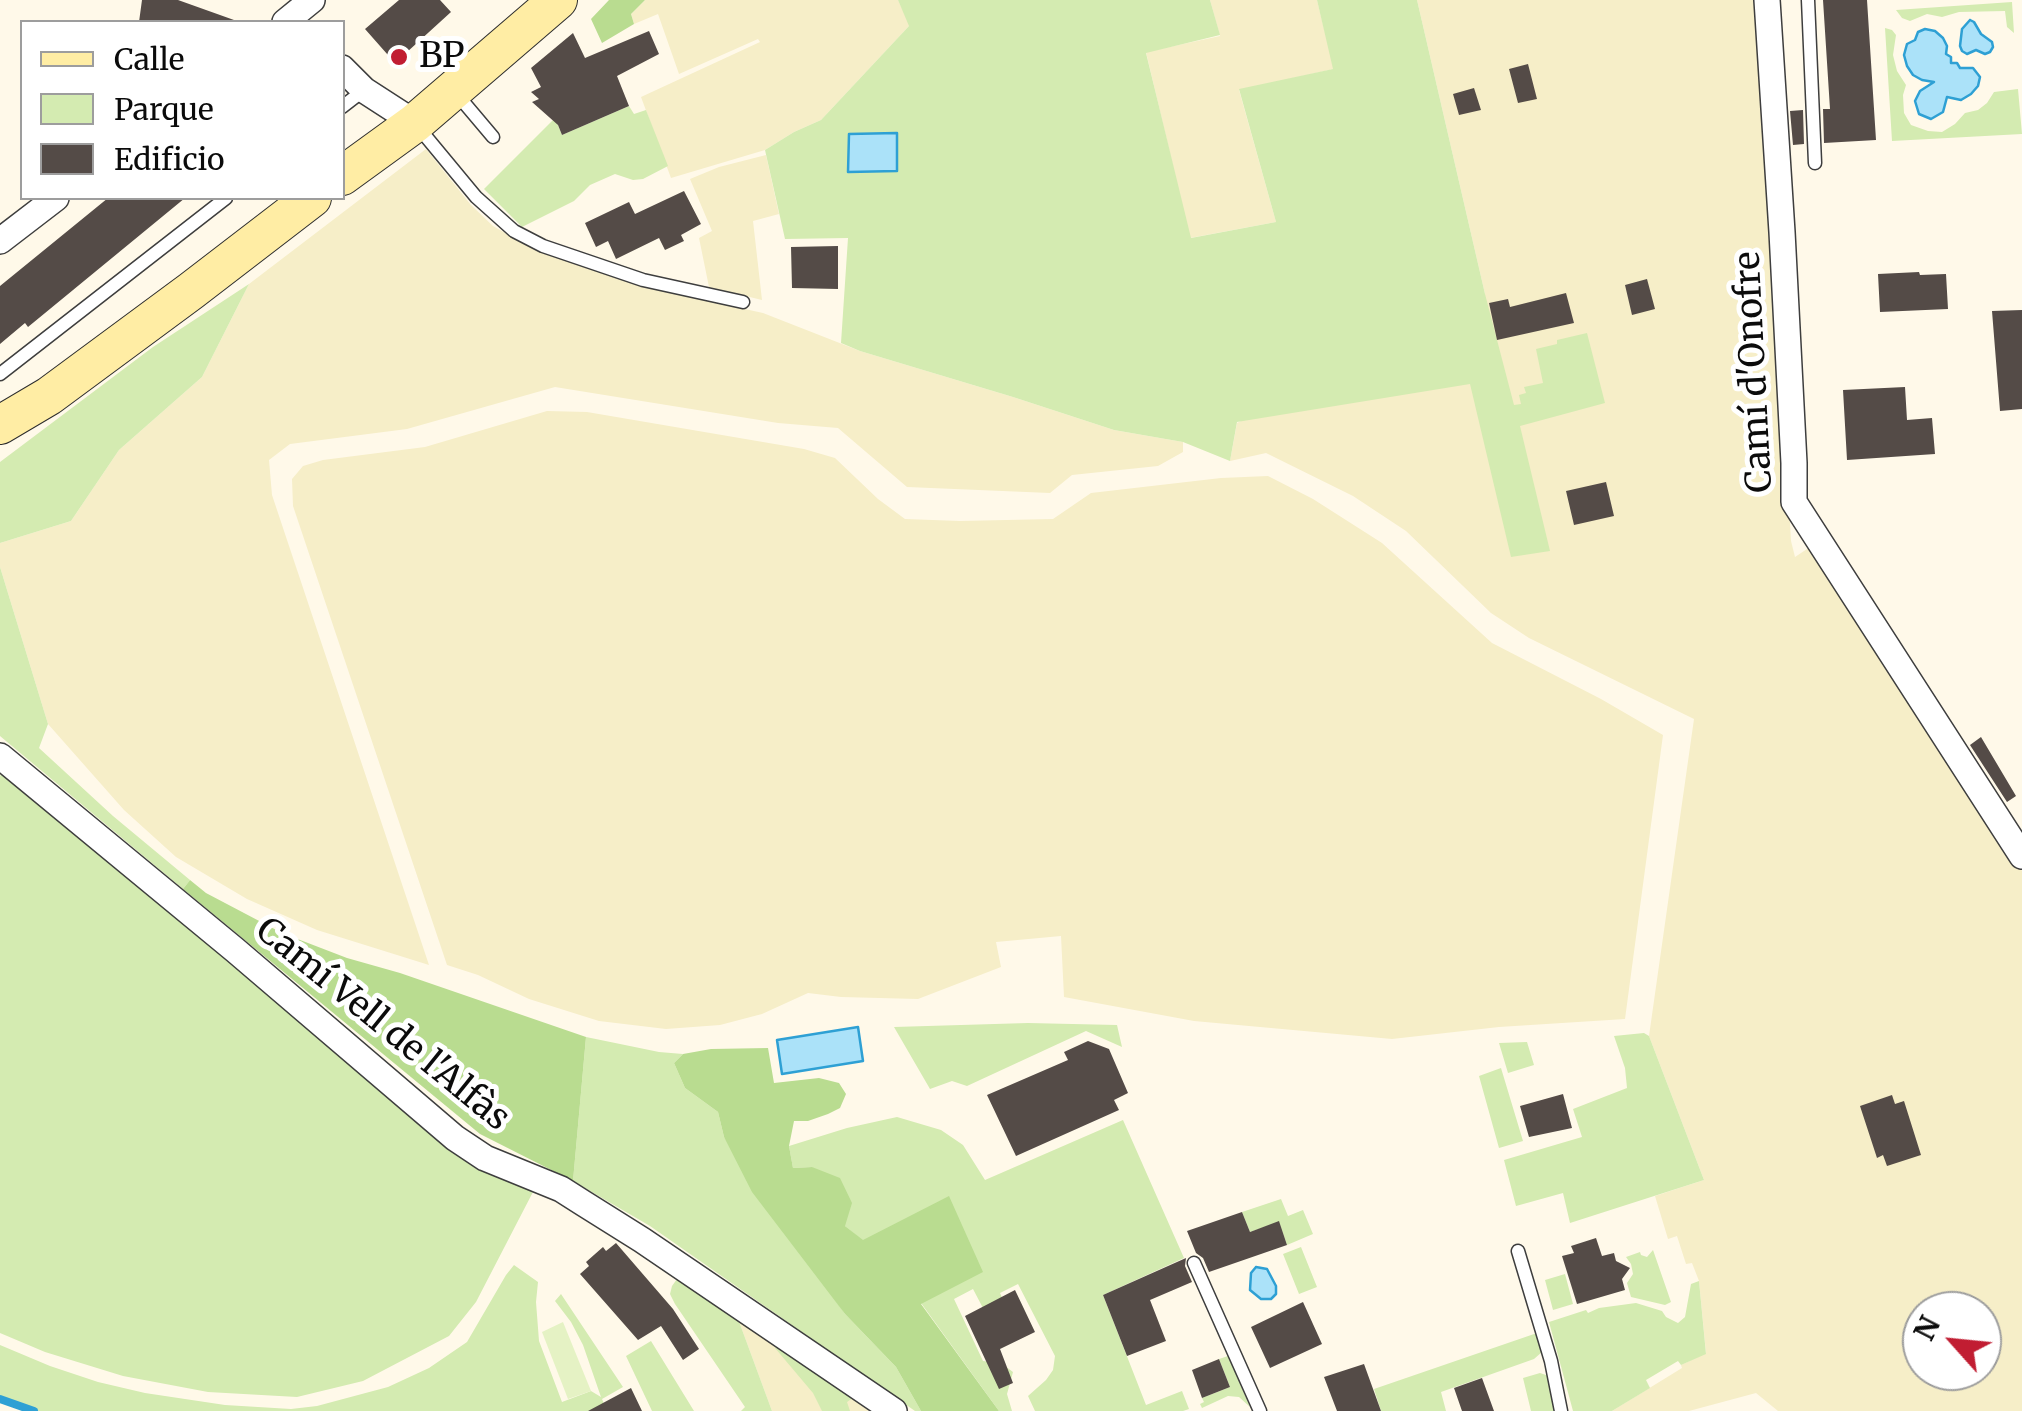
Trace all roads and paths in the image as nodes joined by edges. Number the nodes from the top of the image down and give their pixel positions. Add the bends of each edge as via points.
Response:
1 (558, 0) edge
2 (1767, 0) edge
3 (1808, 0) edge
4 (345, 71) edge
5 (364, 90) junction
6 (453, 90) junction
7 (345, 105) edge
8 (415, 123) junction
9 (493, 137) dead end
10 (1815, 163) dead end
11 (345, 174) edge
12 (53, 200) edge
13 (223, 200) edge
14 (309, 200) edge
15 (0, 240) edge
16 (743, 302) dead end
17 (0, 374) edge
18 (49, 396) junction
19 (0, 425) edge
20 (0, 441) edge
21 (0, 756) edge
22 (2022, 856) edge
23 (1518, 1251) dead end
24 (1194, 1263) dead end
25 (894, 1411) edge
26 (1260, 1411) edge
27 (1561, 1411) edge

1 - 6 street
2 - 22 street, Camí d'Onofre via 1794,502
3 - 10 lane
4 - 5 street
5 - 7 lane
5 - 8 street
6 - 8 street
6 - 9 lane
8 - 11 street
8 - 16 lane via 476,197 514,231 643,280
12 - 15 street
13 - 17 lane
14 - 18 street
18 - 19 street
18 - 20 street
21 - 25 street, Camí Vell de l'Alfàs via 456,1138 485,1158 561,1189
23 - 27 lane
24 - 26 lane

